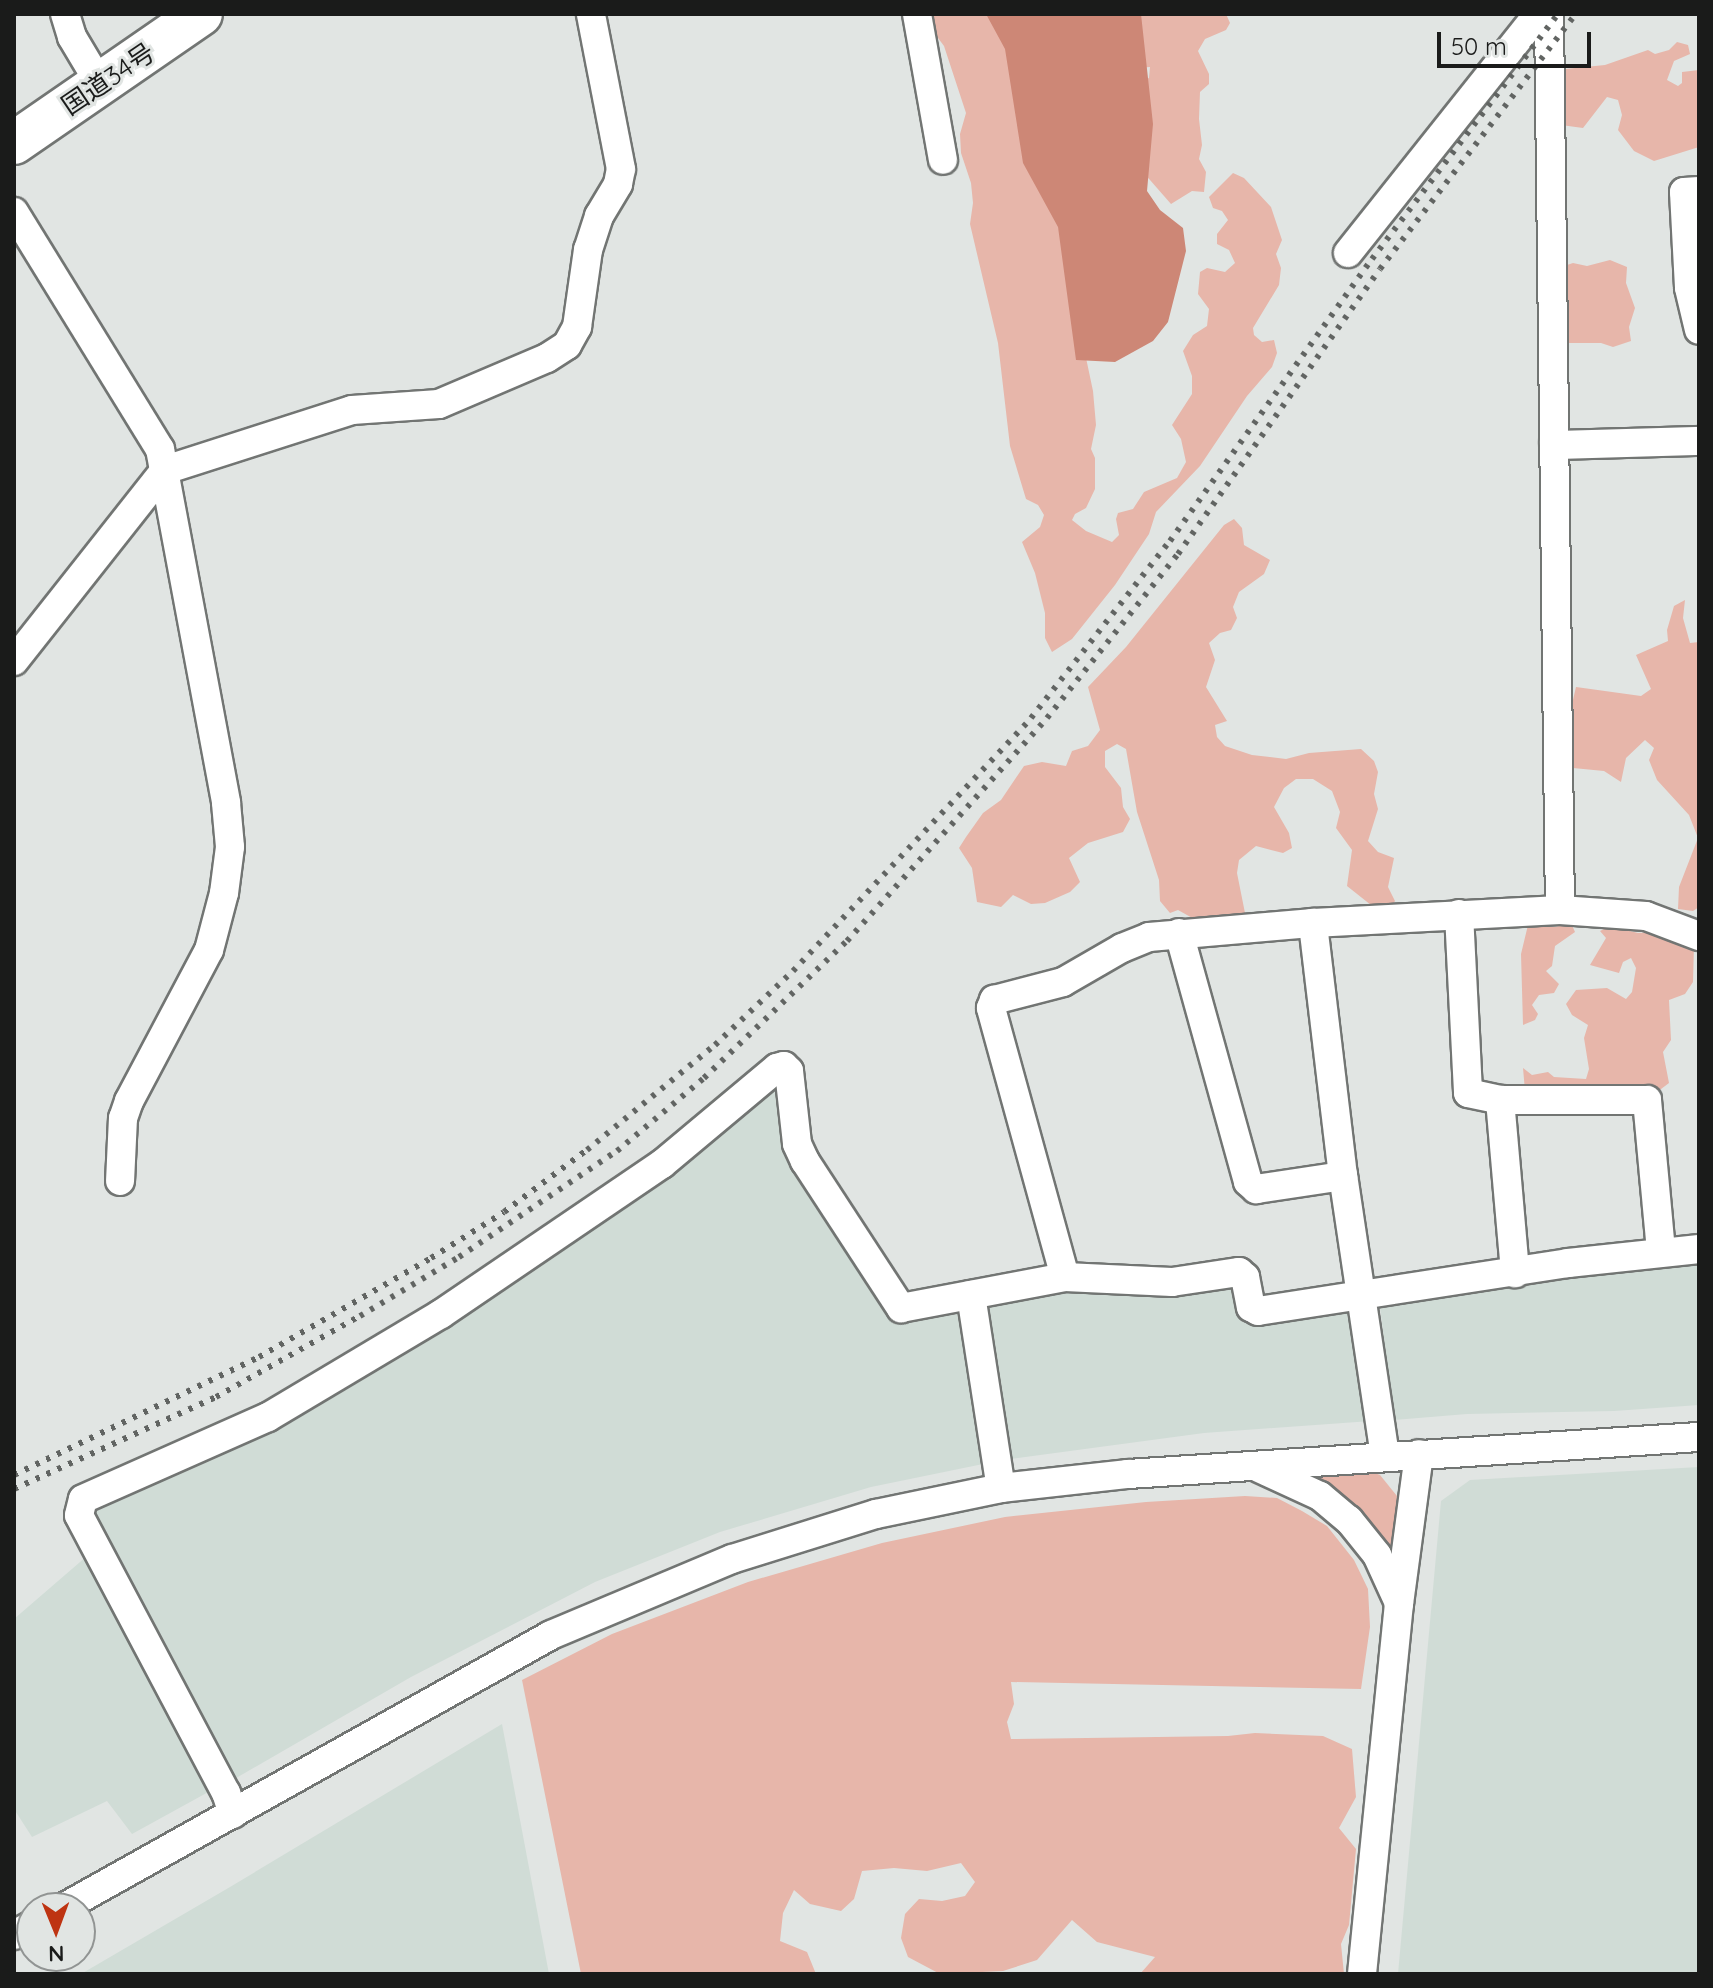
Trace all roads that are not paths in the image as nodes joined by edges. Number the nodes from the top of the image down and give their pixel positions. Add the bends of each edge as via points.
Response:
1 (65, 14) edge
2 (201, 14) edge
3 (591, 14) edge
4 (917, 14) edge
5 (1538, 14) edge
6 (1549, 14) edge
7 (100, 84) junction
8 (14, 143) edge
9 (943, 160) dead end
10 (1699, 191) edge
11 (14, 212) edge
12 (1348, 253) dead end
13 (1699, 330) edge
14 (1699, 441) edge
15 (1554, 445) junction
16 (165, 470) junction
17 (14, 661) edge
18 (1560, 910) junction
19 (1459, 914) junction
20 (1313, 923) junction
21 (1179, 933) junction
22 (1699, 936) edge
23 (1500, 1100) junction
24 (1343, 1176) junction
25 (120, 1181) dead end
26 (1699, 1249) edge
27 (1661, 1252) junction
28 (1515, 1273) junction
29 (1065, 1277) junction
30 (1363, 1294) junction
31 (971, 1295) junction
32 (1699, 1437) edge
33 (1419, 1454) junction
34 (1385, 1456) junction
35 (1255, 1466) junction
36 (1001, 1488) junction
37 (1399, 1604) junction
38 (233, 1814) junction
39 (92, 1892) edge
40 (1362, 1974) edge

1 - 7 street via 72,37
2 - 7 highway, 国道34号
3 - 16 street via 621,169 588,250 577,327 567,345 439,404 352,410
4 - 9 street
5 - 12 street
6 - 15 street
7 - 8 highway, 国道34号
10 - 13 street via 1684,192 1689,288
11 - 16 street via 150,429
14 - 15 street
15 - 18 street
16 - 17 street
16 - 25 street via 230,847 209,950 123,1118
18 - 19 street
18 - 22 street via 1646,916
19 - 20 street
19 - 23 street via 1468,1093
20 - 21 street
20 - 24 street
21 - 24 street via 1248,1182 1256,1189
21 - 29 street via 1149,937 1063,982 994,1000 991,1008
23 - 27 street via 1647,1100
23 - 28 street
24 - 30 street
26 - 27 street
27 - 28 street
28 - 30 street
29 - 30 street via 1172,1282 1239,1272 1245,1277 1251,1307 1258,1311
29 - 31 street
30 - 34 street
31 - 36 street
31 - 38 street via 901,1308 805,1161 797,1144 789,1071 784,1066 662,1164 441,1314 268,1417 83,1499 79,1515
32 - 33 street
33 - 34 street
33 - 37 street
34 - 35 street
35 - 36 street
35 - 37 street via 1320,1496 1349,1520 1377,1555
36 - 38 street via 876,1514 732,1559 551,1635
37 - 40 street
38 - 39 street

